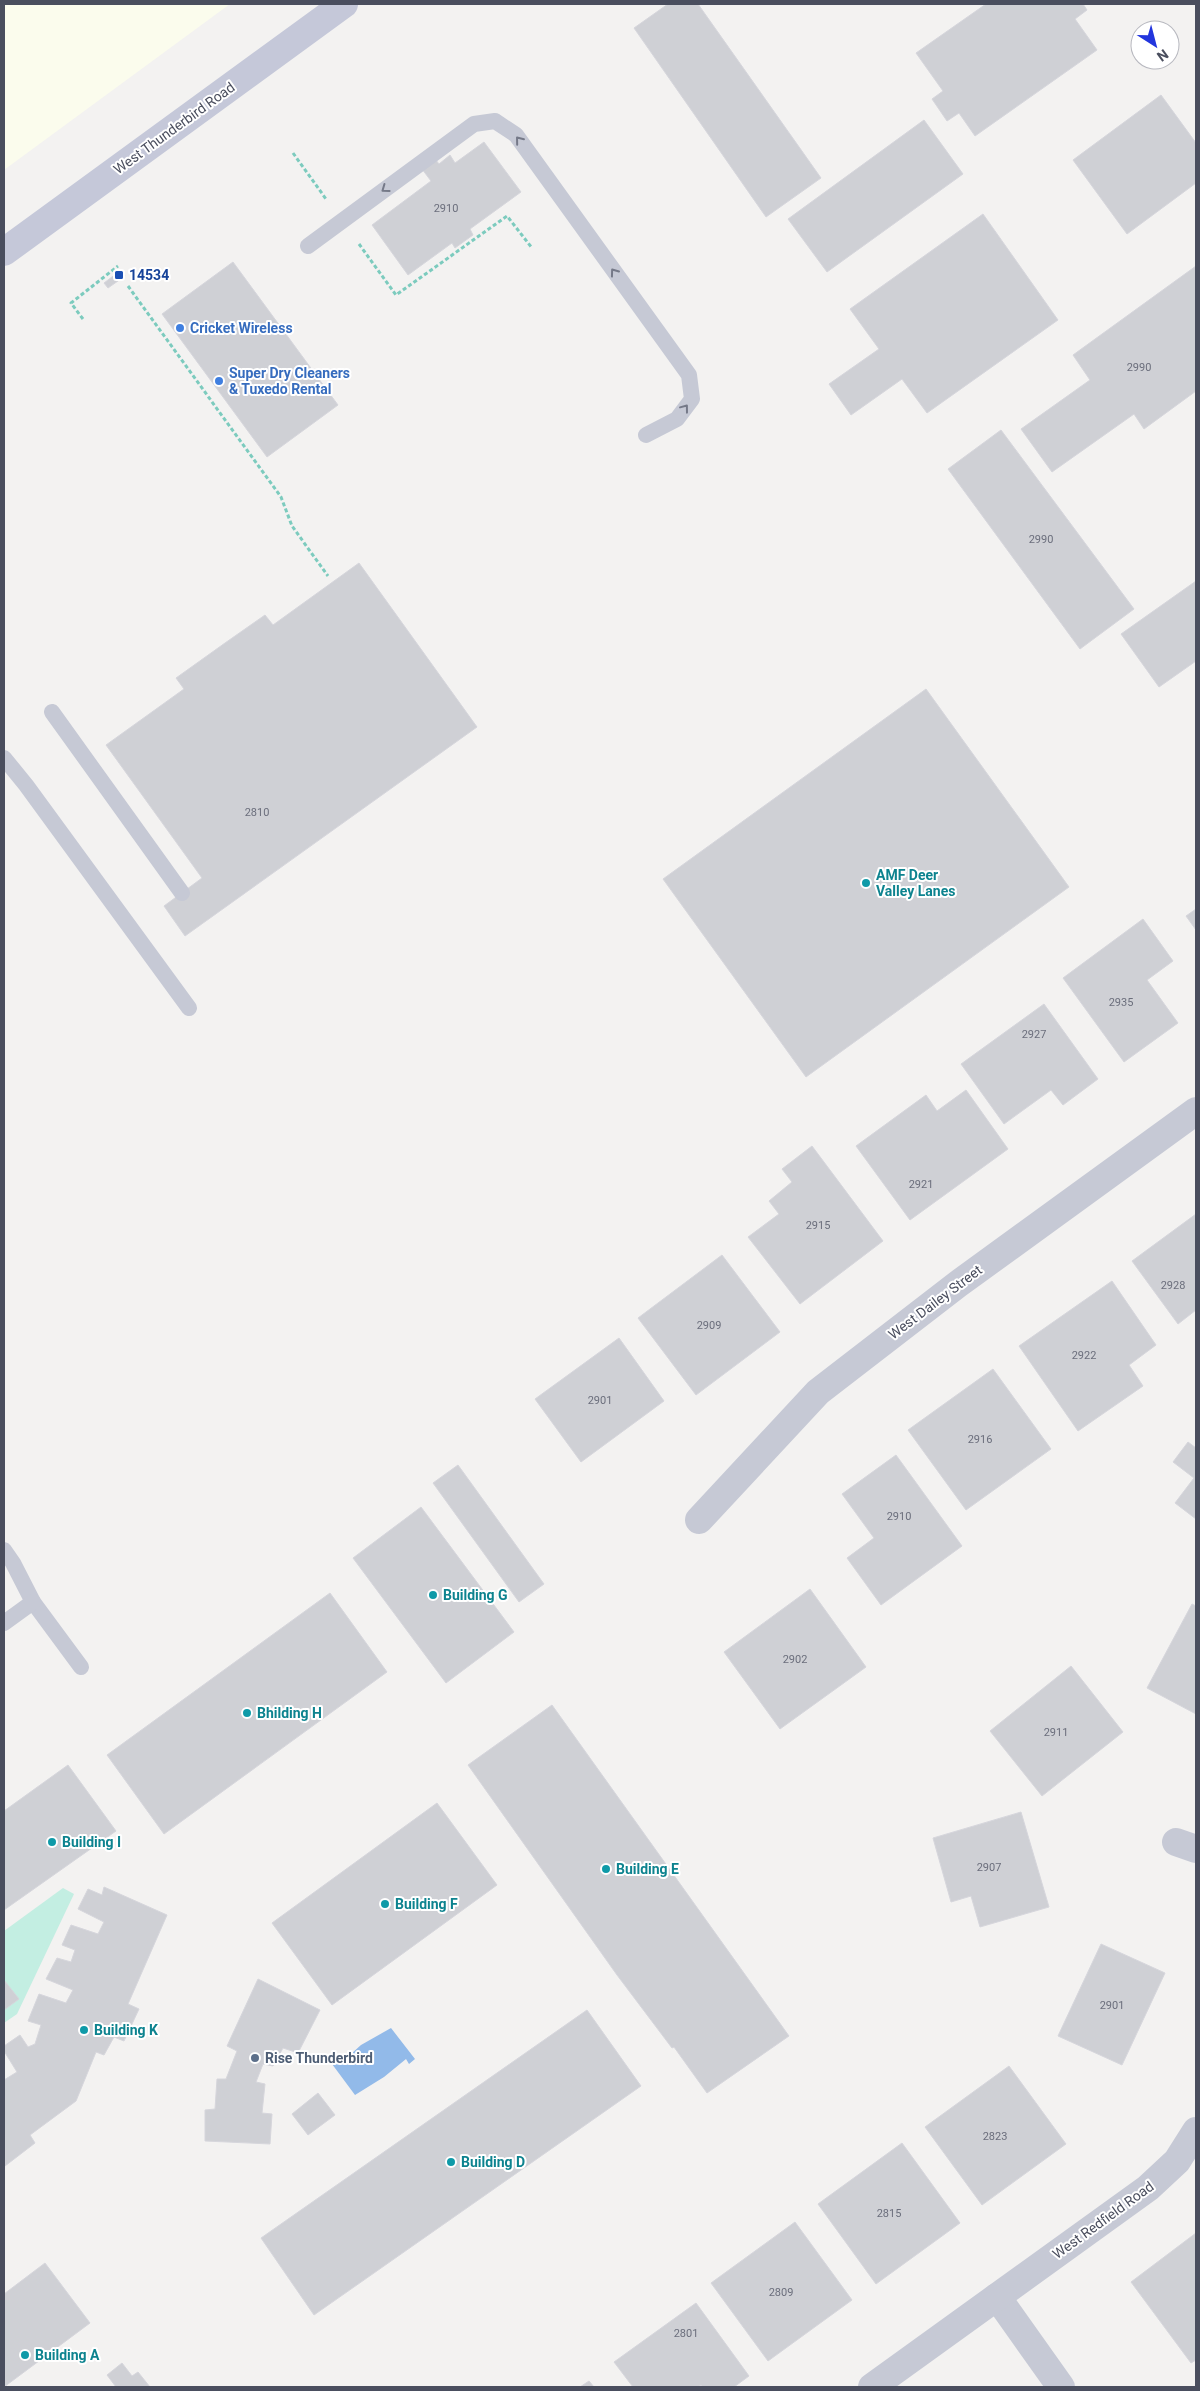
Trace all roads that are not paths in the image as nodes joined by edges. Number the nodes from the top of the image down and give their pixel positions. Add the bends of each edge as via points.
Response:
1 (344, 4) edge
2 (308, 246) dead end
3 (4, 252) edge
4 (646, 435) dead end
5 (52, 712) dead end
6 (4, 758) edge
7 (182, 893) dead end
8 (189, 1008) dead end
9 (1196, 1111) edge
10 (699, 1520) dead end
11 (4, 1550) edge
12 (33, 1602) junction
13 (4, 1623) edge
14 (80, 1667) dead end
15 (1196, 2131) edge
16 (997, 2297) junction
17 (872, 2387) edge
18 (1061, 2387) edge

1 - 3 main road, West Thunderbird Road
4 -> 2 lane via 677,419 692,399 689,375 516,135 495,121 474,124
5 - 7 lane
6 - 8 lane
9 - 10 street, West Dailey Street via 958,1284 818,1392
11 - 12 lane
12 - 13 lane
12 - 14 lane
15 - 16 street, West Redfield Road via 1177,2161 1148,2188
16 - 17 street, West Redfield Road
16 - 18 street

